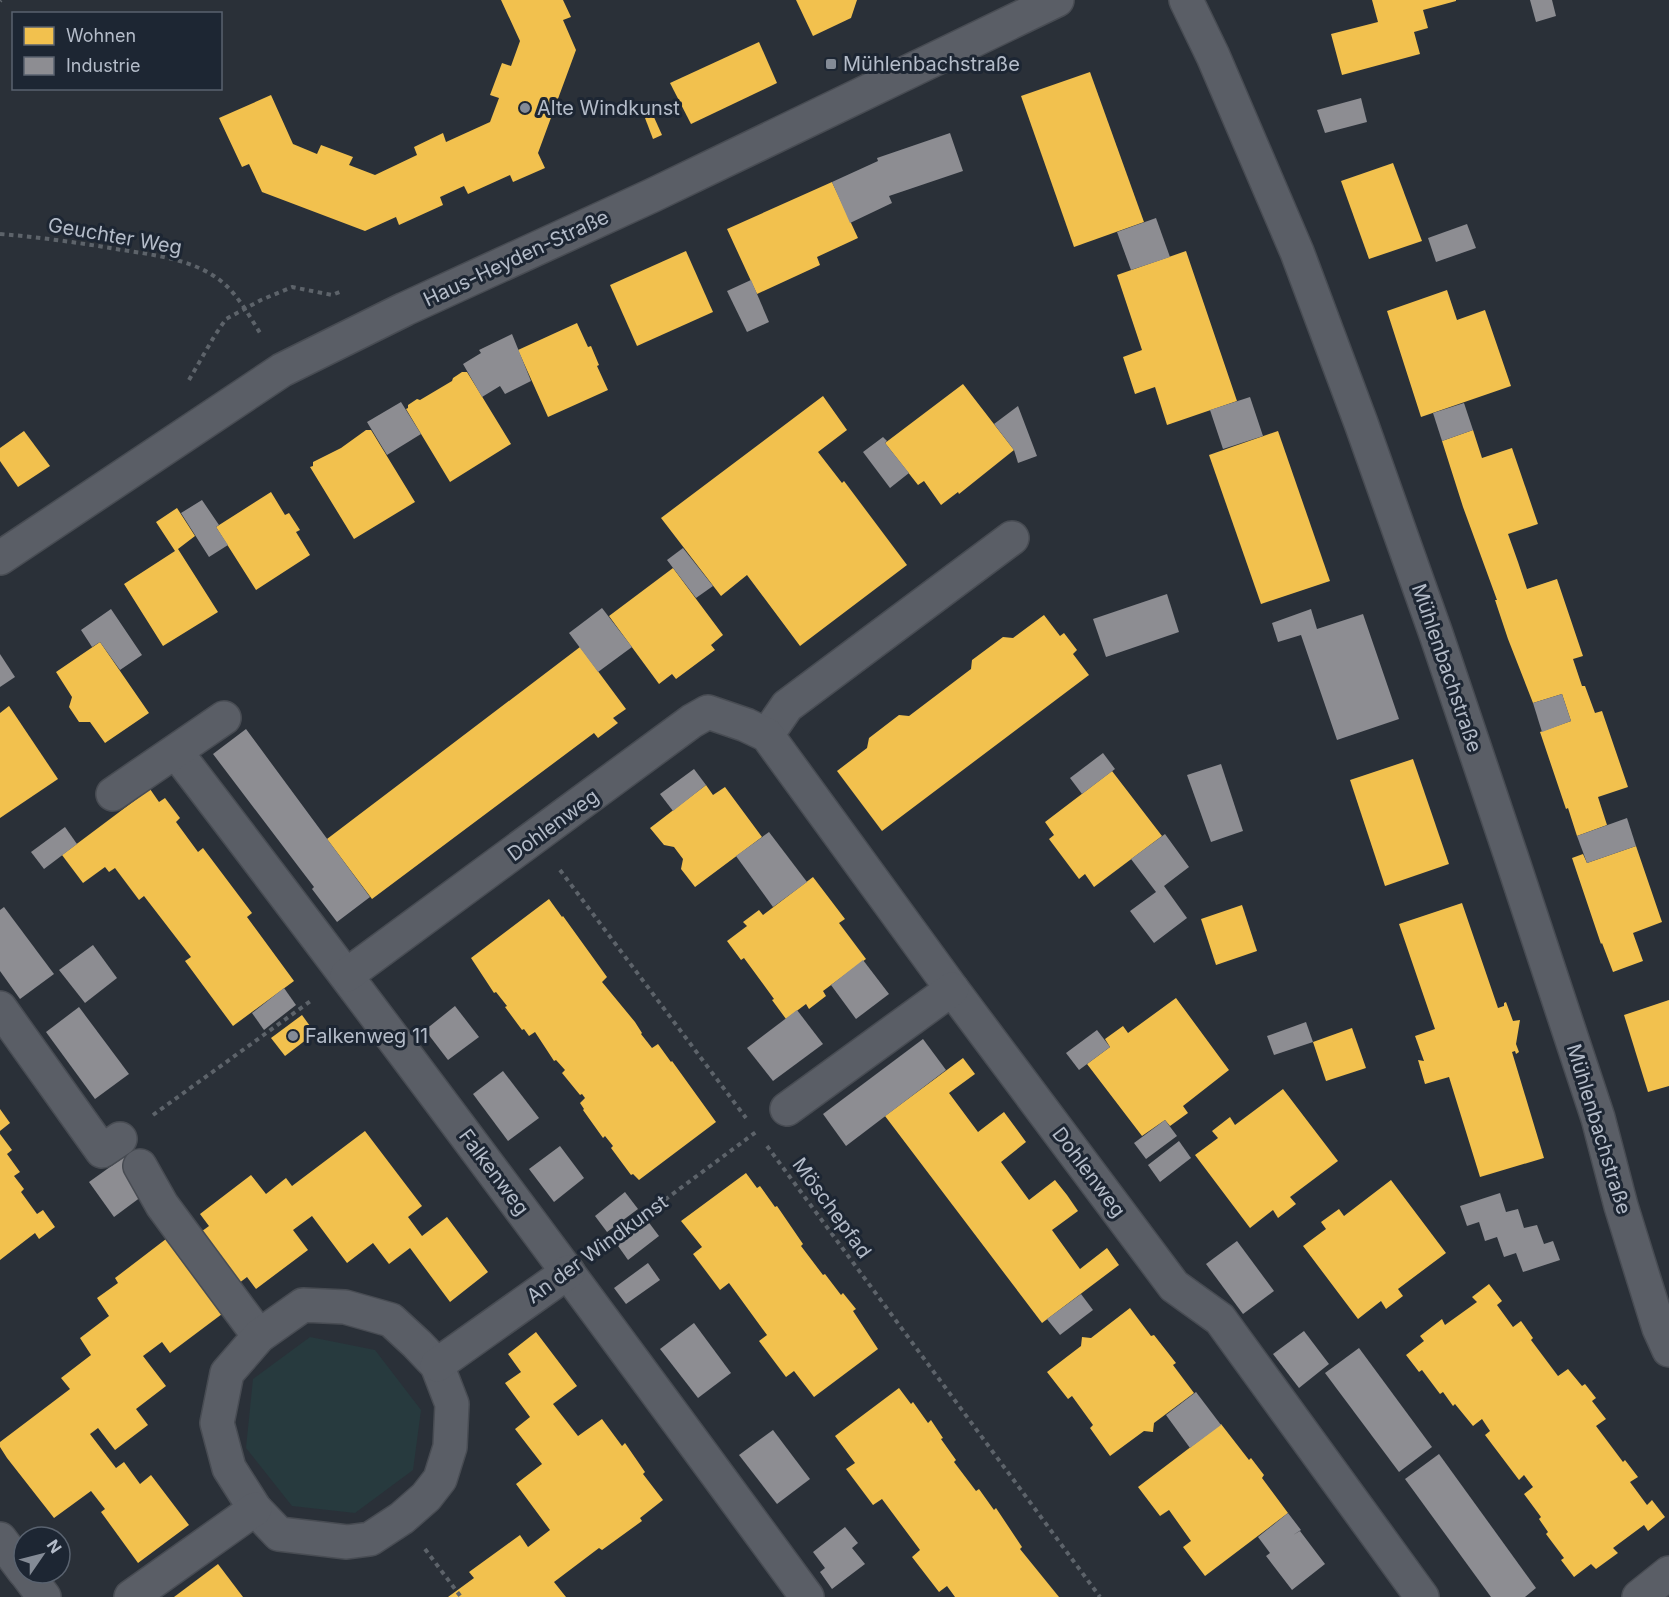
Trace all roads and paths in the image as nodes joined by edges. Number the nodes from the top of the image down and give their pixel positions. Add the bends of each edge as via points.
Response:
1 (1057, 0) edge
2 (1186, 0) edge
3 (0, 234) edge
4 (282, 370) junction
5 (1012, 538) dead end
6 (0, 558) edge
7 (224, 718) dead end
8 (767, 735) junction
9 (176, 752) junction
10 (113, 794) dead end
11 (536, 838) junction
12 (347, 975) junction
13 (952, 989) junction
14 (0, 1008) edge
15 (787, 1109) dead end
16 (749, 1122) dead end
17 (757, 1131) joint
18 (120, 1139) joint
19 (140, 1166) dead end
20 (568, 1272) junction
21 (259, 1336) junction
22 (1669, 1350) edge
23 (437, 1365) junction
24 (255, 1509) junction
25 (402, 1518) junction
26 (0, 1539) edge
27 (12, 1555) edge
28 (1669, 1573) edge
29 (35, 1585) edge
30 (44, 1597) edge
31 (130, 1597) edge
32 (461, 1597) edge
33 (807, 1597) edge
34 (1100, 1597) edge
35 (1422, 1597) edge
36 (1639, 1597) edge

1 - 4 street, Haus-Heyden-Straße
2 - 22 street, Mühlenbachstraße via 1297,252 1365,435 1520,882
3 - 4 path, Geuchter Weg via 150,254 192,265 232,292
4 - 6 street, Haus-Heyden-Straße
5 - 8 street via 787,706
7 - 9 street
8 - 11 street, Dohlenweg via 708,712
8 - 13 street, Dohlenweg
9 - 10 street
9 - 12 street, Falkenweg
11 - 12 street, Dohlenweg
11 - 16 path
12 - 18 path
12 - 20 street, Falkenweg
13 - 15 street
13 - 35 street, Dohlenweg via 1174,1286 1221,1319
14 - 18 street via 102,1151
17 - 20 path, An der Windkunst
17 - 34 path, Möschepfad
19 - 21 street via 162,1205
20 - 23 street, An der Windkunst
20 - 33 street, Falkenweg
21 - 23 street via 303,1305 345,1307 391,1320
21 - 24 street via 227,1373 217,1423 229,1468
23 - 25 street via 452,1404 450,1447 440,1479
24 - 25 street via 279,1534 347,1542 370,1539
24 - 31 street
25 - 32 path
26 - 27 street
28 - 36 street
29 - 30 street

